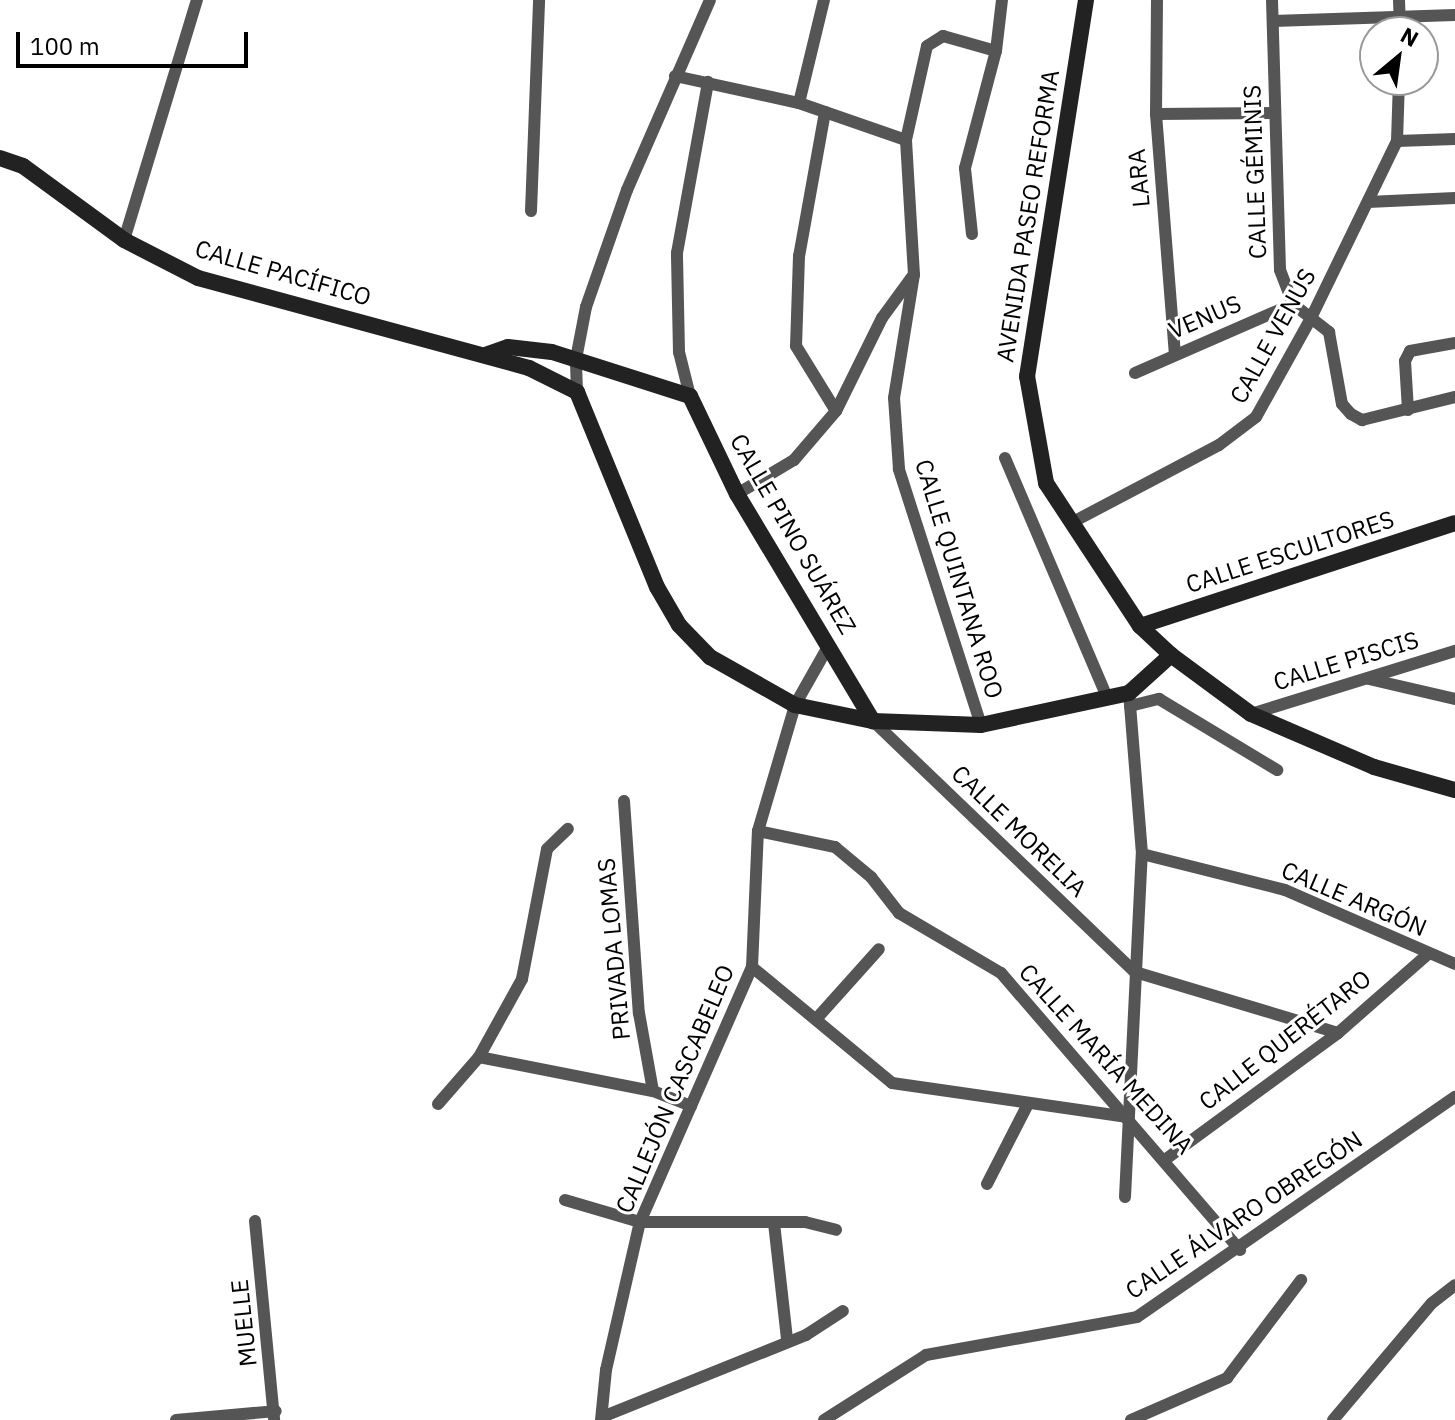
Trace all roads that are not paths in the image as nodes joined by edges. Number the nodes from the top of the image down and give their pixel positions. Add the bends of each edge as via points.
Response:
1 (197, 0) edge
2 (539, 0) edge
3 (710, 0) edge
4 (824, 0) edge
5 (1002, 0) edge
6 (1086, 0) edge
7 (1157, 0) edge
8 (1272, 0) edge
9 (1399, 0) edge
10 (1455, 15) edge
11 (1400, 16) joint
12 (1359, 18) edge
13 (1273, 21) junction
14 (996, 51) junction
15 (675, 76) junction
16 (708, 82) junction
17 (1398, 96) edge
18 (799, 103) junction
19 (825, 112) junction
20 (1274, 113) junction
21 (1156, 114) junction
22 (1455, 139) edge
23 (906, 140) junction
24 (1397, 141) junction
25 (0, 158) edge
26 (1455, 198) edge
27 (1368, 202) junction
28 (531, 211) dead end
29 (972, 234) dead end
30 (124, 240) junction
31 (914, 275) junction
32 (1293, 304) junction
33 (1311, 318) junction
34 (1455, 343) edge
35 (1175, 353) junction
36 (485, 355) junction
37 (576, 359) junction
38 (1135, 373) dead end
39 (577, 392) junction
40 (690, 396) junction
41 (1455, 397) edge
42 (1408, 410) junction
43 (836, 411) junction
44 (1005, 458) dead end
45 (737, 494) junction
46 (1071, 523) junction
47 (1455, 523) edge
48 (1140, 626) junction
49 (829, 645) junction
50 (1455, 651) edge
51 (1171, 655) junction
52 (1368, 678) junction
53 (1108, 699) junction
54 (1455, 699) edge
55 (1129, 700) junction
56 (795, 705) junction
57 (1251, 714) junction
58 (873, 721) junction
59 (981, 725) junction
60 (1277, 770) dead end
61 (1455, 790) edge
62 (624, 801) dead end
63 (568, 829) dead end
64 (758, 831) junction
65 (1142, 854) junction
66 (879, 949) dead end
67 (1429, 953) junction
68 (1455, 964) edge
69 (752, 967) junction
70 (1135, 972) junction
71 (818, 1017) junction
72 (1338, 1033) junction
73 (479, 1057) junction
74 (653, 1091) junction
75 (1455, 1097) edge
76 (438, 1104) dead end
77 (691, 1106) junction
78 (1027, 1106) junction
79 (1128, 1117) junction
80 (1166, 1159) junction
81 (987, 1184) dead end
82 (1125, 1197) dead end
83 (565, 1200) dead end
84 (255, 1221) dead end
85 (640, 1222) junction
86 (774, 1223) junction
87 (836, 1230) dead end
88 (1240, 1250) junction
89 (1301, 1280) dead end
90 (1455, 1285) edge
91 (843, 1311) dead end
92 (787, 1339) junction
93 (275, 1416) edge
94 (601, 1418) edge
95 (176, 1420) edge
96 (824, 1420) edge
97 (1131, 1420) edge
98 (1333, 1420) edge

1 - 30 street
2 - 28 street
3 - 15 street
4 - 18 street
5 - 14 street
6 - 46 main road, AVENIDA PASEO REFORMA via 1027,376 1046,483
7 - 21 street, LARA
8 - 13 street, CALLE GÉMINIS
9 - 11 street
10 - 11 street
12 - 13 street
13 - 20 street, CALLE GÉMINIS
14 - 23 street, CALLE QUINTANA ROO via 943,36 932,39
14 - 29 street via 965,168
15 - 16 street
15 - 37 street via 586,307
16 - 18 street
16 - 40 street, CALLE PINO SUÁREZ via 677,253 679,352
17 - 24 street, CALLE VENUS
18 - 19 street
19 - 23 street
19 - 43 street via 799,256 796,346
20 - 21 street
20 - 32 street, CALLE GÉMINIS via 1280,270
21 - 35 street, LARA
22 - 24 street
23 - 31 street, CALLE QUINTANA ROO
24 - 27 street, CALLE VENUS
25 - 30 main road, CALLE PACÍFICO via 23,166
26 - 27 street
27 - 33 street, CALLE VENUS
30 - 36 main road, CALLE PACÍFICO via 198,278
31 - 43 street via 882,318
31 - 59 street, CALLE QUINTANA ROO via 894,398 899,469
32 - 33 street
32 - 35 street, VENUS
33 - 42 street via 1329,332 1342,404 1351,414 1362,420
33 - 46 street, CALLE VENUS via 1256,417 1219,445
34 - 42 street via 1410,351 1405,361
35 - 38 street, VENUS
36 - 37 main road, CALLE PACÍFICO via 508,347
36 - 39 main road, CALLE PACÍFICO via 529,368
37 - 39 street
37 - 40 main road, CALLE PACÍFICO
39 - 56 main road via 657,587 679,625 710,657
40 - 45 main road, CALLE PINO SUÁREZ
41 - 42 street
43 - 45 street via 794,460
44 - 53 street
45 - 49 main road, CALLE PINO SUÁREZ
46 - 48 main road, AVENIDA PASEO REFORMA
47 - 48 main road, CALLE ESCULTORES
48 - 51 main road, AVENIDA PASEO REFORMA
49 - 56 street, CALLEJÓN CASCABELEO
49 - 58 main road, CALLE PINO SUÁREZ
50 - 52 street, CALLE PISCIS
51 - 55 main road
51 - 57 main road, AVENIDA PASEO REFORMA
52 - 54 street
52 - 57 street, CALLE PISCIS
53 - 55 main road
53 - 59 main road
55 - 60 street via 1159,699
55 - 65 street
56 - 58 main road
56 - 64 street, CALLEJÓN CASCABELEO
57 - 61 main road, AVENIDA PASEO REFORMA via 1374,767
58 - 59 main road
58 - 70 street, CALLE MORELIA
62 - 74 street, PRIVADA LOMAS via 639,1013
63 - 73 street via 547,849 522,979
64 - 69 street, CALLEJÓN CASCABELEO
64 - 79 street, CALLE MARÍA MEDINA via 835,847 871,877 899,913 1001,973
65 - 67 street, CALLE ARGÓN via 1285,890
65 - 70 street
66 - 71 street
67 - 68 street, CALLE ARGÓN
67 - 72 street, CALLE QUERÉTARO
69 - 71 street
69 - 77 street, CALLEJÓN CASCABELEO
70 - 72 street
70 - 79 street
71 - 78 street via 892,1083
72 - 80 street, CALLE QUERÉTARO
73 - 74 street
73 - 76 street
74 - 77 street
75 - 88 street, CALLE ÁLVARO OBREGÓN
77 - 85 street, CALLEJÓN CASCABELEO
78 - 79 street
78 - 81 street
79 - 80 street, CALLE MARÍA MEDINA
79 - 82 street
80 - 88 street, CALLE MARÍA MEDINA
83 - 85 street
84 - 93 street, MUELLE
85 - 86 street
85 - 94 street, CALLEJÓN CASCABELEO via 606,1370
86 - 87 street via 805,1222
86 - 92 street
88 - 96 street, CALLE ÁLVARO OBREGÓN via 1137,1317 926,1355
89 - 97 street via 1227,1378
90 - 98 street via 1432,1303
91 - 92 street via 806,1335
92 - 94 street
93 - 95 street

